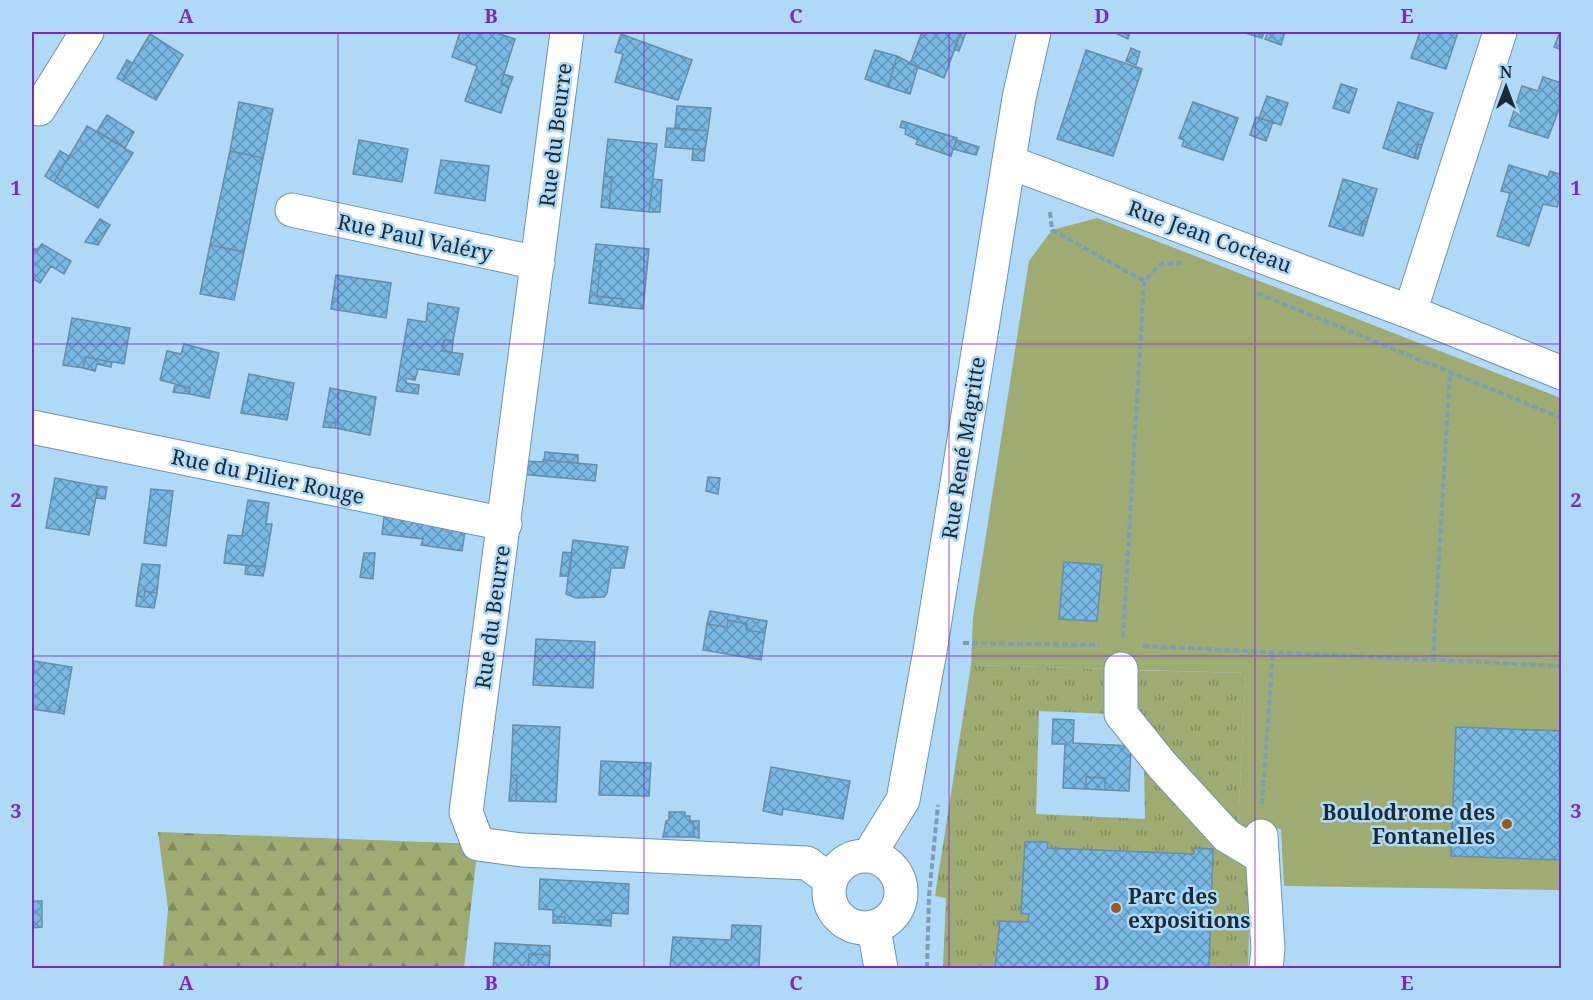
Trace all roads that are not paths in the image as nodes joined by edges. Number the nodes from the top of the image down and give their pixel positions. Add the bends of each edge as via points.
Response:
1 (87, 32) edge
2 (567, 32) edge
3 (1034, 32) edge
4 (1500, 32) edge
5 (39, 109) dead end
6 (1009, 162) junction
7 (292, 210) dead end
8 (538, 263) junction
9 (1410, 312) junction
10 (1562, 373) edge
11 (32, 427) edge
12 (505, 524) junction
13 (1122, 657) road end
14 (869, 855) junction
15 (830, 880) junction
16 (870, 928) junction
17 (882, 969) edge
18 (1266, 969) edge

1 - 5 street
2 - 8 street, Rue du Beurre
3 - 6 street, Rue René Magritte
4 - 9 street
6 - 9 street, Rue Jean Cocteau
6 - 14 street, Rue René Magritte via 903,800
7 - 8 street, Rue Paul Valéry
8 - 12 street, Rue du Beurre
9 - 10 street, Rue Jean Cocteau
11 - 12 street, Rue du Pilier Rouge
12 - 15 street, Rue du Beurre via 466,812 478,844 522,850 807,863
13 - 18 street via 1121,714 1227,836 1261,843
14 - 15 street via 845,861
14 - 16 street via 891,865 902,885 902,897 891,918
15 - 16 street via 830,899 837,915 846,923
16 - 17 street

